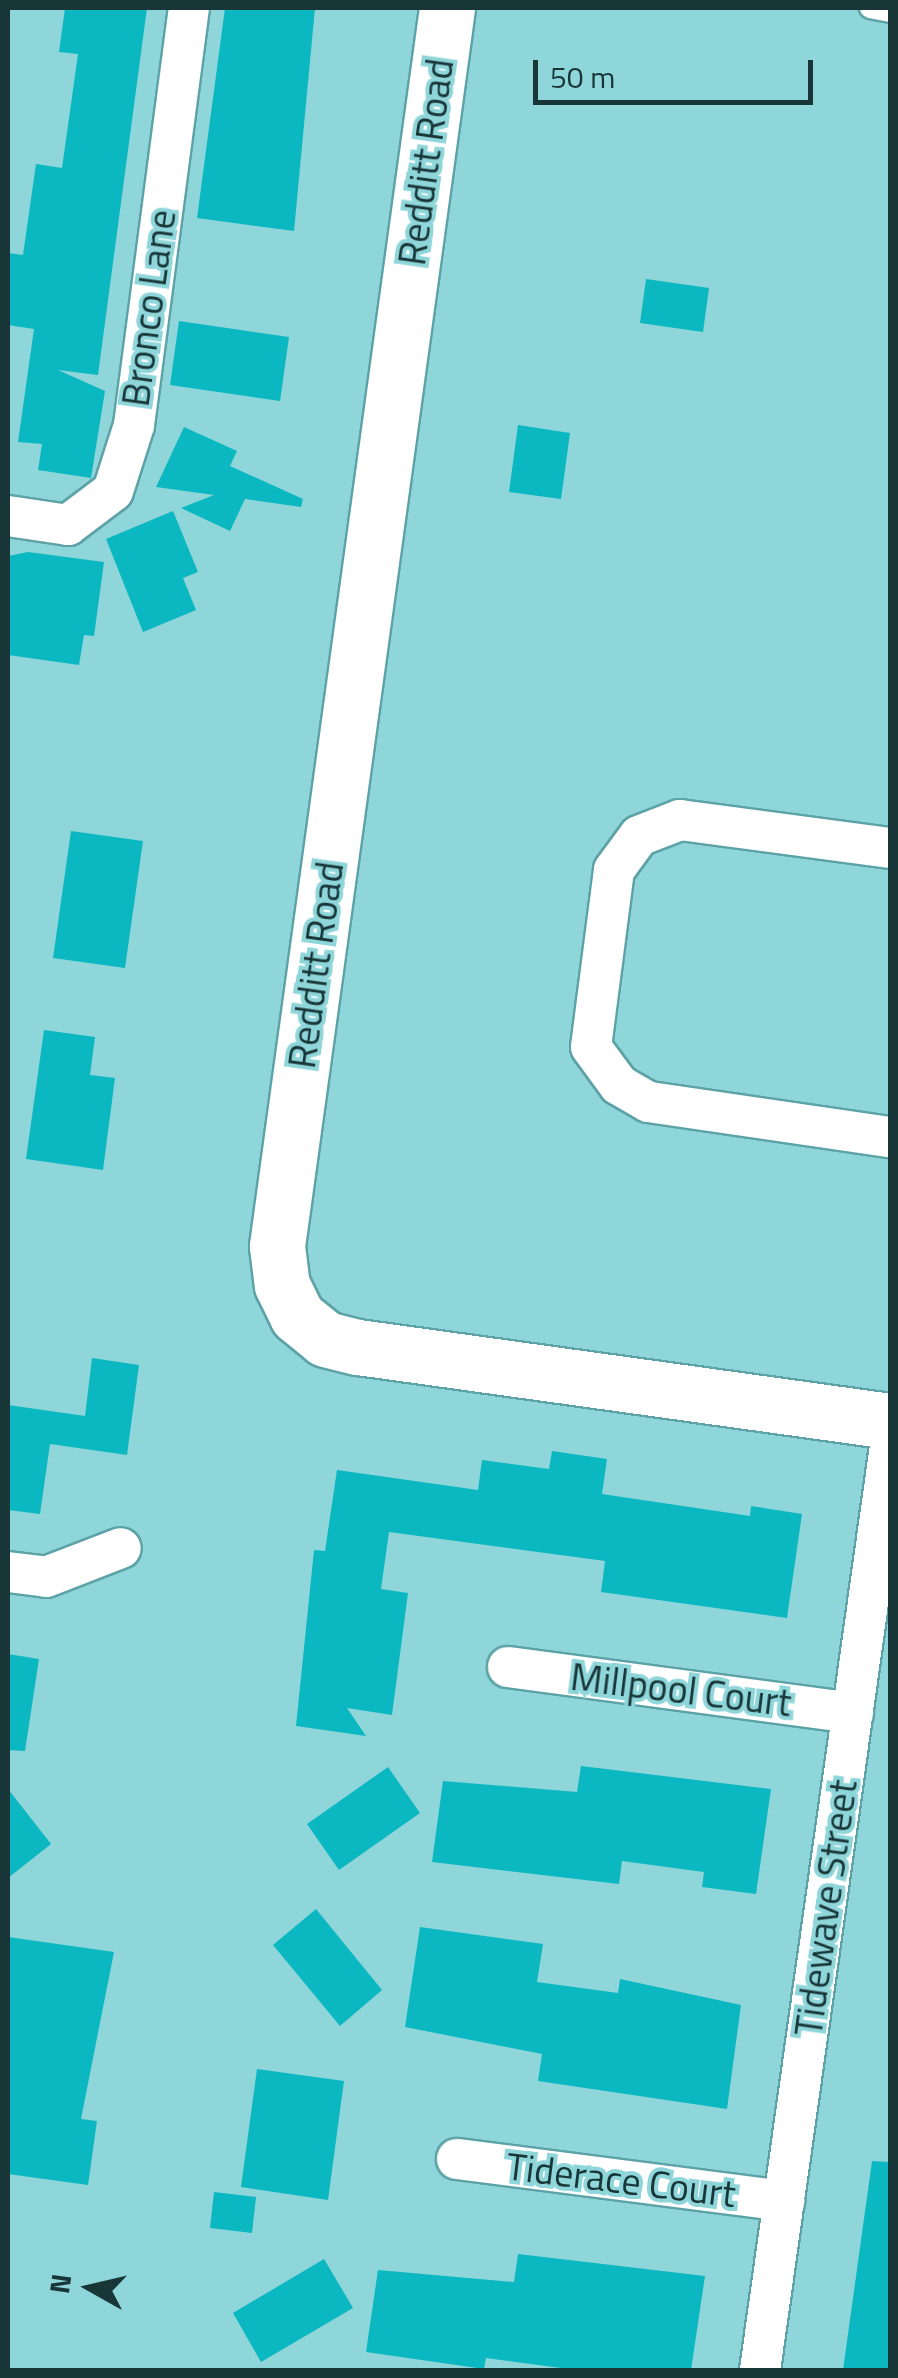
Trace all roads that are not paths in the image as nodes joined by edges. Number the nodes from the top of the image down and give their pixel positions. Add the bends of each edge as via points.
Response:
1 (189, 8) edge
2 (447, 8) edge
3 (870, 8) edge
4 (890, 12) edge
5 (8, 516) edge
6 (890, 848) edge
7 (890, 1137) edge
8 (890, 1421) edge
9 (890, 1446) edge
10 (120, 1548) dead end
11 (8, 1572) edge
12 (508, 1668) dead end
13 (853, 1713) junction
14 (457, 2159) dead end
15 (784, 2201) junction
16 (760, 2370) edge

1 - 5 street, Bronco Lane via 134,425 112,491 68,524
2 - 8 street, Redditt Road via 276,1246 282,1285 296,1316 325,1339 358,1347
3 - 4 lane
6 - 7 street via 680,820 639,836 614,870 592,1048 618,1086 648,1102
9 - 13 street, Tidewave Street
10 - 11 street via 46,1577
12 - 13 street, Millpool Court
13 - 15 street, Tidewave Street
14 - 15 street, Tiderace Court
15 - 16 street, Tidewave Street

